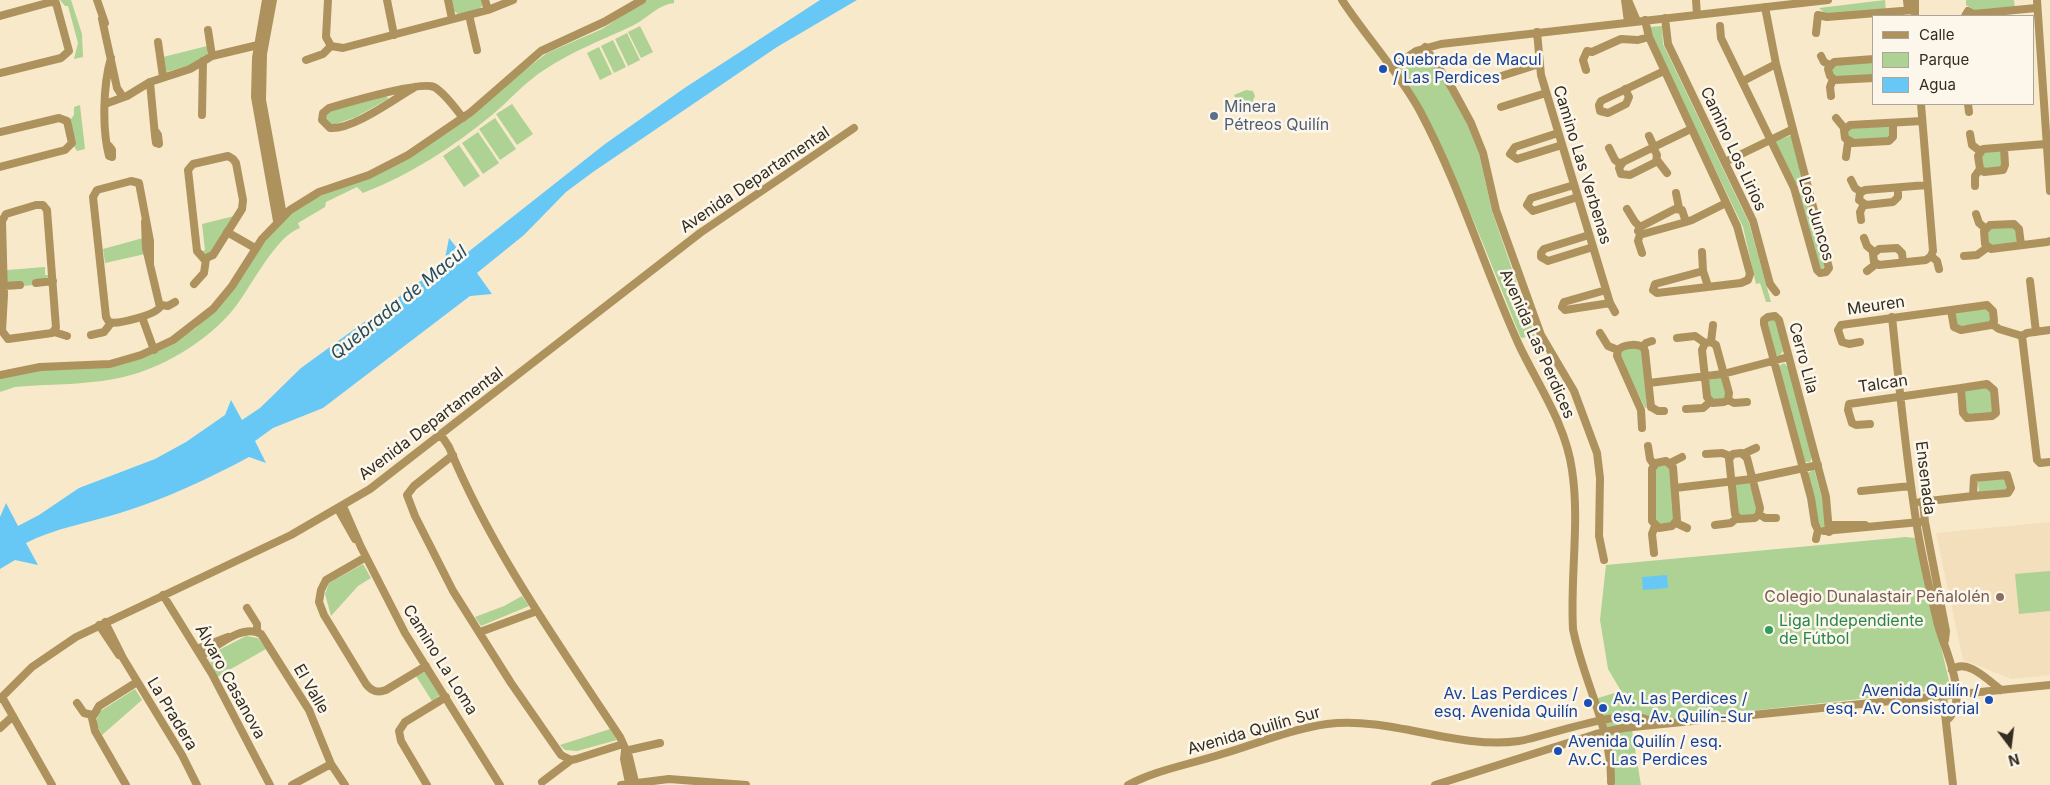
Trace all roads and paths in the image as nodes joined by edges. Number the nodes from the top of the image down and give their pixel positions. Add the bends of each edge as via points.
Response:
1 (97, 0) edge
2 (266, 0) edge
3 (273, 0) edge
4 (328, 0) edge
5 (387, 0) edge
6 (448, 0) edge
7 (486, 0) edge
8 (513, 0) edge
9 (642, 0) edge
10 (1342, 0) edge
11 (1627, 0) edge
12 (1696, 0) edge
13 (1828, 0) edge
14 (1907, 0) edge
15 (1915, 0) edge
16 (2029, 0) edge
17 (1764, 4) edge
18 (2034, 6) edge
19 (488, 10) junction
20 (1912, 12) edge
21 (469, 15) junction
22 (1697, 15) junction
23 (1966, 15) edge
24 (0, 16) edge
25 (1665, 18) junction
26 (452, 20) junction
27 (1645, 20) junction
28 (1637, 21) junction
29 (1628, 22) junction
30 (1720, 26) dead end
31 (2035, 26) edge
32 (208, 30) dead end
33 (1537, 32) junction
34 (1816, 33) dead end
35 (394, 35) junction
36 (1649, 37) junction
37 (158, 42) dead end
38 (258, 45) junction
39 (331, 46) junction
40 (1425, 47) junction
41 (477, 50) dead end
42 (239, 51) junction
43 (212, 56) junction
44 (1821, 56) dead end
45 (111, 58) junction
46 (256, 58) junction
47 (1872, 59) edge
48 (306, 60) dead end
49 (203, 61) junction
50 (1539, 64) junction
51 (1776, 64) junction
52 (1830, 65) junction
53 (1393, 67) junction
54 (2037, 67) edge
55 (1586, 70) dead end
56 (1664, 71) junction
57 (0, 73) edge
58 (163, 77) junction
59 (1872, 78) edge
60 (1833, 79) junction
61 (1489, 80) dead end
62 (1743, 81) junction
63 (150, 82) junction
64 (414, 87) junction
65 (1625, 89) dead end
66 (1546, 93) junction
67 (1831, 96) dead end
68 (123, 97) junction
69 (105, 104) junction
70 (1921, 105) edge
71 (1501, 106) dead end
72 (202, 115) dead end
73 (463, 118) junction
74 (1836, 118) dead end
75 (1922, 121) junction
76 (1892, 123) junction
77 (854, 128) dead end
78 (1691, 129) junction
79 (1793, 129) junction
80 (1845, 129) junction
81 (0, 132) edge
82 (156, 132) dead end
83 (1558, 133) junction
84 (1970, 134) dead end
85 (1649, 136) dead end
86 (1771, 140) junction
87 (1848, 142) junction
88 (2046, 144) junction
89 (1562, 145) junction
90 (109, 146) dead end
91 (1654, 147) junction
92 (1609, 148) dead end
93 (2004, 148) junction
94 (1980, 151) junction
95 (1846, 157) dead end
96 (1657, 160) junction
97 (1725, 162) junction
98 (1620, 164) junction
99 (0, 167) edge
100 (1980, 169) junction
101 (1667, 173) dead end
102 (1851, 180) dead end
103 (1808, 183) junction
104 (1574, 185) junction
105 (1927, 185) junction
106 (1975, 186) dead end
107 (1794, 188) junction
108 (1898, 188) junction
109 (2050, 191) edge
110 (1861, 192) junction
111 (1676, 193) dead end
112 (1578, 197) junction
113 (1726, 203) junction
114 (1864, 204) junction
115 (1627, 208) dead end
116 (1679, 208) junction
117 (1976, 214) dead end
118 (280, 218) junction
119 (1861, 220) dead end
120 (1686, 222) junction
121 (1986, 228) junction
122 (1640, 230) junction
123 (227, 232) junction
124 (1589, 235) junction
125 (1864, 238) dead end
126 (2050, 241) edge
127 (2021, 245) junction
128 (1593, 247) junction
129 (1988, 247) junction
130 (254, 248) junction
131 (1702, 252) dead end
132 (1874, 252) junction
133 (1642, 253) dead end
134 (1931, 256) junction
135 (1964, 256) dead end
136 (206, 259) junction
137 (1903, 262) junction
138 (1876, 264) junction
139 (1939, 269) dead end
140 (1703, 271) junction
141 (1867, 271) dead end
142 (53, 281) junction
143 (2030, 281) dead end
144 (36, 283) dead end
145 (3, 284) edge
146 (194, 284) dead end
147 (20, 285) dead end
148 (1708, 286) junction
149 (1606, 290) junction
150 (1776, 292) dead end
151 (175, 302) dead end
152 (1610, 303) junction
153 (161, 305) junction
154 (1951, 310) junction
155 (1615, 312) dead end
156 (142, 317) junction
157 (1892, 317) junction
158 (111, 323) junction
159 (1992, 324) junction
160 (1713, 325) dead end
161 (2050, 330) edge
162 (54, 332) junction
163 (2036, 332) junction
164 (1600, 333) dead end
165 (91, 335) dead end
166 (66, 336) dead end
167 (2022, 336) junction
168 (1678, 338) dead end
169 (3, 340) edge
170 (1652, 341) dead end
171 (1860, 342) dead end
172 (1708, 343) junction
173 (1643, 347) junction
174 (154, 350) junction
175 (1618, 350) junction
176 (1788, 357) junction
177 (1774, 361) junction
178 (1723, 374) junction
179 (0, 375) edge
180 (1705, 376) junction
181 (1649, 383) junction
182 (1961, 388) junction
183 (1901, 395) junction
184 (1728, 400) junction
185 (1710, 402) junction
186 (1747, 402) dead end
187 (1651, 407) junction
188 (1686, 409) dead end
189 (1641, 410) junction
190 (1664, 411) dead end
191 (1870, 424) dead end
192 (1642, 428) dead end
193 (441, 434) junction
194 (1648, 446) dead end
195 (1756, 448) dead end
196 (1706, 454) dead end
197 (1743, 454) junction
198 (453, 455) junction
199 (1730, 456) junction
200 (1682, 457) dead end
201 (2050, 462) edge
202 (1670, 463) junction
203 (1654, 465) junction
204 (1818, 465) junction
205 (1804, 469) junction
206 (1752, 479) junction
207 (1731, 482) junction
208 (1912, 486) junction
209 (1675, 488) junction
210 (1861, 491) dead end
211 (1973, 496) junction
212 (1923, 501) junction
213 (1913, 502) junction
214 (341, 508) junction
215 (1759, 514) junction
216 (1737, 518) junction
217 (1776, 518) dead end
218 (1920, 522) junction
219 (1676, 524) junction
220 (1715, 525) dead end
221 (1655, 526) junction
222 (1687, 528) dead end
223 (1830, 528) junction
224 (1818, 530) junction
225 (1816, 539) dead end
226 (1654, 553) dead end
227 (366, 556) junction
228 (1604, 560) dead end
229 (163, 595) junction
230 (247, 608) dead end
231 (537, 611) junction
232 (102, 624) junction
233 (257, 632) junction
234 (480, 632) junction
235 (1948, 651) junction
236 (199, 652) junction
237 (1964, 665) junction
238 (426, 666) junction
239 (1952, 670) junction
240 (137, 682) junction
241 (2050, 685) edge
242 (2001, 690) junction
243 (1958, 695) junction
244 (1943, 696) junction
245 (446, 697) junction
246 (1, 698) edge
247 (77, 703) dead end
248 (92, 715) junction
249 (13, 716) junction
250 (1600, 720) junction
251 (1946, 721) junction
252 (1653, 724) junction
253 (0, 728) edge
254 (1603, 732) junction
255 (1540, 737) junction
256 (1526, 740) junction
257 (660, 743) dead end
258 (625, 749) junction
259 (1542, 751) junction
260 (1531, 754) junction
261 (570, 760) junction
262 (331, 764) junction
263 (1158, 774) junction
264 (308, 777) junction
265 (542, 782) dead end
266 (628, 783) edge
267 (722, 784) edge
268 (732, 784) edge
269 (1611, 784) edge
270 (52, 785) edge
271 (126, 785) edge
272 (197, 785) edge
273 (270, 785) edge
274 (292, 785) edge
275 (300, 785) edge
276 (345, 785) edge
277 (427, 785) edge
278 (500, 785) edge
279 (746, 785) edge
280 (1128, 785) edge
281 (1145, 785) edge
282 (1435, 785) edge
283 (1953, 785) edge

1 - 45 street via 107,28
2 - 38 street
3 - 118 street via 263,54 262,100
4 - 39 street via 326,37
5 - 35 street
6 - 26 street
7 - 19 street
8 - 19 street
9 - 73 street via 541,52
10 - 53 street, Avenida Las Perdices
11 - 28 street
11 - 29 street
12 - 22 street
13 - 17 street
14 - 20 street
15 - 20 street
16 - 18 street
17 - 22 street
17 - 51 street, Los Juncos
18 - 23 street via 1974,14 1968,12
19 - 21 street
20 - 34 street via 1818,15
21 - 26 street
21 - 41 street
22 - 25 street
24 - 57 street via 56,3 70,51 61,58
25 - 27 street
25 - 97 street, Camino Los Lirios via 1670,50
26 - 35 street
27 - 28 street
27 - 36 street
28 - 29 street
29 - 33 street
30 - 62 street, Los Juncos via 1721,38
31 - 54 street
32 - 43 street
33 - 40 street
33 - 50 street, Camino Las Verbenas
35 - 39 street via 340,48
36 - 55 street via 1621,39 1588,51 1583,60
36 - 56 street
37 - 58 street
38 - 42 street
38 - 46 street
39 - 48 street via 323,54
40 - 53 street
40 - 228 street, Avenida Las Perdices via 1475,131 1496,210 1541,335 1574,391 1597,453 1599,536
42 - 43 street
42 - 46 street
43 - 49 street
44 - 52 street
45 - 68 street via 117,88
45 - 69 street
46 - 118 street via 256,111
47 - 52 street
49 - 58 street via 190,69
49 - 72 street
50 - 61 street
50 - 66 street, Camino Las Verbenas
51 - 62 street
51 - 79 street, Los Juncos
52 - 60 street via 1828,69
53 - 250 street, Avenida Las Perdices via 1420,110 1463,204 1507,316 1560,427 1569,453 1574,487 1573,629
54 - 88 street
56 - 65 street
56 - 78 street
58 - 63 street
59 - 60 street
60 - 67 street
62 - 86 street, Los Juncos
63 - 68 street
63 - 82 street
64 - 64 street via 329,108 323,113 322,120 327,127 338,127 367,115
64 - 73 street via 428,85 436,88
66 - 71 street
66 - 83 street, Camino Las Verbenas
68 - 69 street
69 - 90 street
70 - 75 street
73 - 118 street via 402,159 319,192
74 - 80 street
75 - 76 street
75 - 105 street
76 - 80 street via 1853,125
76 - 87 street via 1893,137 1889,141
77 - 193 street, Avenida Departamental via 700,233
78 - 91 street
78 - 113 street
79 - 86 street
79 - 103 street, Los Juncos
80 - 87 street
81 - 99 street via 60,118 67,121 72,142 65,150
83 - 89 street, Camino Las Verbenas
83 - 89 street via 1515,147 1510,154 1517,159
84 - 94 street via 1972,145
85 - 91 street
86 - 97 street
86 - 107 street, Los Juncos
87 - 95 street
88 - 93 street
88 - 109 street
89 - 104 street, Camino Las Verbenas
91 - 96 street
91 - 98 street
92 - 98 street via 1614,160
93 - 94 street
93 - 100 street via 2004,169 1984,172
94 - 100 street
96 - 98 street via 1628,176 1620,172
96 - 101 street
97 - 150 street, Camino Los Lirios via 1752,222 1770,284
100 - 106 street via 1975,176
102 - 110 street
103 - 107 street
103 - 107 street, Los Juncos via 1829,268 1826,272 1817,270
104 - 112 street, Camino Las Verbenas
104 - 112 street via 1531,198 1528,207 1533,211
105 - 108 street
105 - 134 street
108 - 110 street
108 - 114 street via 1896,201
110 - 114 street via 1860,200
111 - 116 street
112 - 124 street, Camino Las Verbenas
113 - 120 street
113 - 148 street via 1739,231 1749,278 1741,283
114 - 119 street
115 - 122 street
116 - 120 street
116 - 122 street
117 - 121 street via 1979,223
118 - 130 street
120 - 122 street
121 - 127 street via 1992,224 2015,224
121 - 129 street via 1984,234
122 - 133 street via 1638,241
123 - 130 street
123 - 136 street via 213,255
123 - 136 street via 243,206 236,163 228,156 193,164 188,170 197,251
124 - 128 street, Camino Las Verbenas
124 - 128 street via 1544,249 1541,257 1548,261
125 - 132 street
126 - 127 street
127 - 129 street
128 - 149 street, Camino Las Verbenas
129 - 135 street via 1977,254
130 - 174 street via 232,286 213,309 187,331
131 - 140 street
132 - 137 street via 1897,248 1902,253
132 - 138 street
134 - 137 street via 1926,260
134 - 139 street
136 - 146 street via 204,273
137 - 138 street
138 - 141 street
140 - 148 street
140 - 148 street via 1655,284 1653,290 1656,293
142 - 144 street
142 - 145 street via 47,210 41,205 10,212 2,218
142 - 162 street
143 - 163 street
145 - 147 street
145 - 169 street
149 - 152 street, Camino Las Verbenas
149 - 152 street via 1564,302 1562,307 1565,310
151 - 153 street
152 - 155 street, Camino Las Verbenas
153 - 156 street via 155,313
153 - 158 street via 150,264 150,241 141,186 138,181 115,185 94,193 106,317
154 - 157 street, Meuren
154 - 159 street via 1953,325 1957,329
154 - 159 street, Meuren via 1988,306 1994,311
156 - 158 street
156 - 174 street
157 - 171 street, Meuren via 1839,327 1842,342
157 - 183 street, Ensenada
158 - 165 street via 104,332
159 - 167 street
160 - 172 street
161 - 163 street
162 - 166 street
162 - 169 street
163 - 167 street
164 - 175 street via 1608,346
167 - 201 street via 2037,460 2040,463
168 - 172 street via 1695,336
170 - 173 street
172 - 178 street via 1716,347
172 - 180 street via 1702,350
173 - 175 street via 1638,345
173 - 181 street
174 - 179 street via 110,364 40,367
175 - 189 street via 1617,356
176 - 177 street
176 - 177 street, Cerro Lila via 1778,318 1768,316 1764,324
176 - 204 street, Cerro Lila
177 - 178 street
177 - 205 street, Cerro Lila
178 - 180 street
178 - 184 street
180 - 181 street
180 - 185 street
181 - 187 street
182 - 182 street, Talcan via 1992,386 1995,414 1965,417
182 - 183 street, Talcan
183 - 191 street, Talcan via 1849,404 1852,423
183 - 208 street, Ensenada
184 - 185 street via 1716,404
184 - 186 street via 1734,404
185 - 188 street via 1703,408
187 - 189 street
187 - 190 street via 1658,412
189 - 192 street
193 - 198 street
193 - 214 street, Avenida Departamental
194 - 203 street
195 - 197 street
196 - 199 street
197 - 199 street via 1738,452
197 - 206 street
198 - 231 street via 487,529
198 - 234 street via 407,495 439,565
199 - 207 street
200 - 202 street
202 - 203 street
202 - 209 street
203 - 221 street via 1652,519
204 - 205 street
204 - 223 street, Cerro Lila
205 - 206 street
205 - 224 street, Cerro Lila
206 - 207 street
206 - 215 street
207 - 209 street
207 - 216 street
208 - 210 street
208 - 213 street, Ensenada
209 - 219 street
211 - 211 street via 2008,493 2011,488 2009,477 1974,478
211 - 212 street
212 - 213 street
212 - 218 street, Ensenada
213 - 218 street, Ensenada
214 - 227 street, Camino La Loma
214 - 229 street, Avenida Departamental via 291,536
215 - 216 street via 1755,518
215 - 217 street via 1765,518
216 - 220 street via 1731,523
218 - 223 street
218 - 235 street, Ensenada
219 - 221 street
219 - 222 street
221 - 226 street via 1652,534
223 - 224 street
224 - 225 street, Cerro Lila
227 - 238 street, Camino La Loma via 393,612
227 - 238 street via 330,577 322,587 319,598 324,615 366,684 375,691 386,690
229 - 232 street, Avenida Departamental
229 - 236 street, Álvaro Casanova
230 - 233 street, El Valle via 257,624
231 - 234 street
231 - 258 street
232 - 240 street, La Pradera via 109,643 123,658
232 - 246 street, Avenida Departamental via 38,662
233 - 236 street via 247,631
233 - 262 street, El Valle via 309,710
234 - 261 street via 557,750
235 - 237 street, Ensenada
235 - 239 street, Ensenada
236 - 273 street, Álvaro Casanova
237 - 239 street
237 - 242 street, Ensenada
238 - 245 street, Camino La Loma
239 - 243 street, Ensenada
240 - 248 street via 99,706
240 - 272 street, La Pradera
241 - 242 street
242 - 243 street
243 - 244 street
243 - 251 street via 1955,711
244 - 251 street
244 - 252 street
245 - 277 street via 405,722 399,731
245 - 278 street, Camino La Loma
246 - 249 street
247 - 248 street via 84,713
248 - 271 street via 95,732
249 - 253 street
249 - 270 street
250 - 252 street, Avenida Quilín Sur via 1639,715
250 - 254 street, Avenida Las Perdices
250 - 255 street, Avenida Quilín Sur
251 - 283 street
252 - 254 street
254 - 259 street
254 - 269 street, Avenida Las Perdices via 1608,744
255 - 256 street, Avenida Quilín Sur
255 - 259 street
256 - 260 street
256 - 263 street, Avenida Quilín Sur via 1489,742 1369,723 1337,723 1299,730
257 - 258 street
258 - 261 street
258 - 266 street via 629,757
259 - 260 street
260 - 282 street
261 - 265 street
262 - 264 street
262 - 276 street, El Valle
263 - 280 street, Avenida Quilín Sur
263 - 281 street
264 - 274 street
264 - 275 street
266 - 267 street via 669,779
267 - 268 street
268 - 279 street
280 - 281 street

